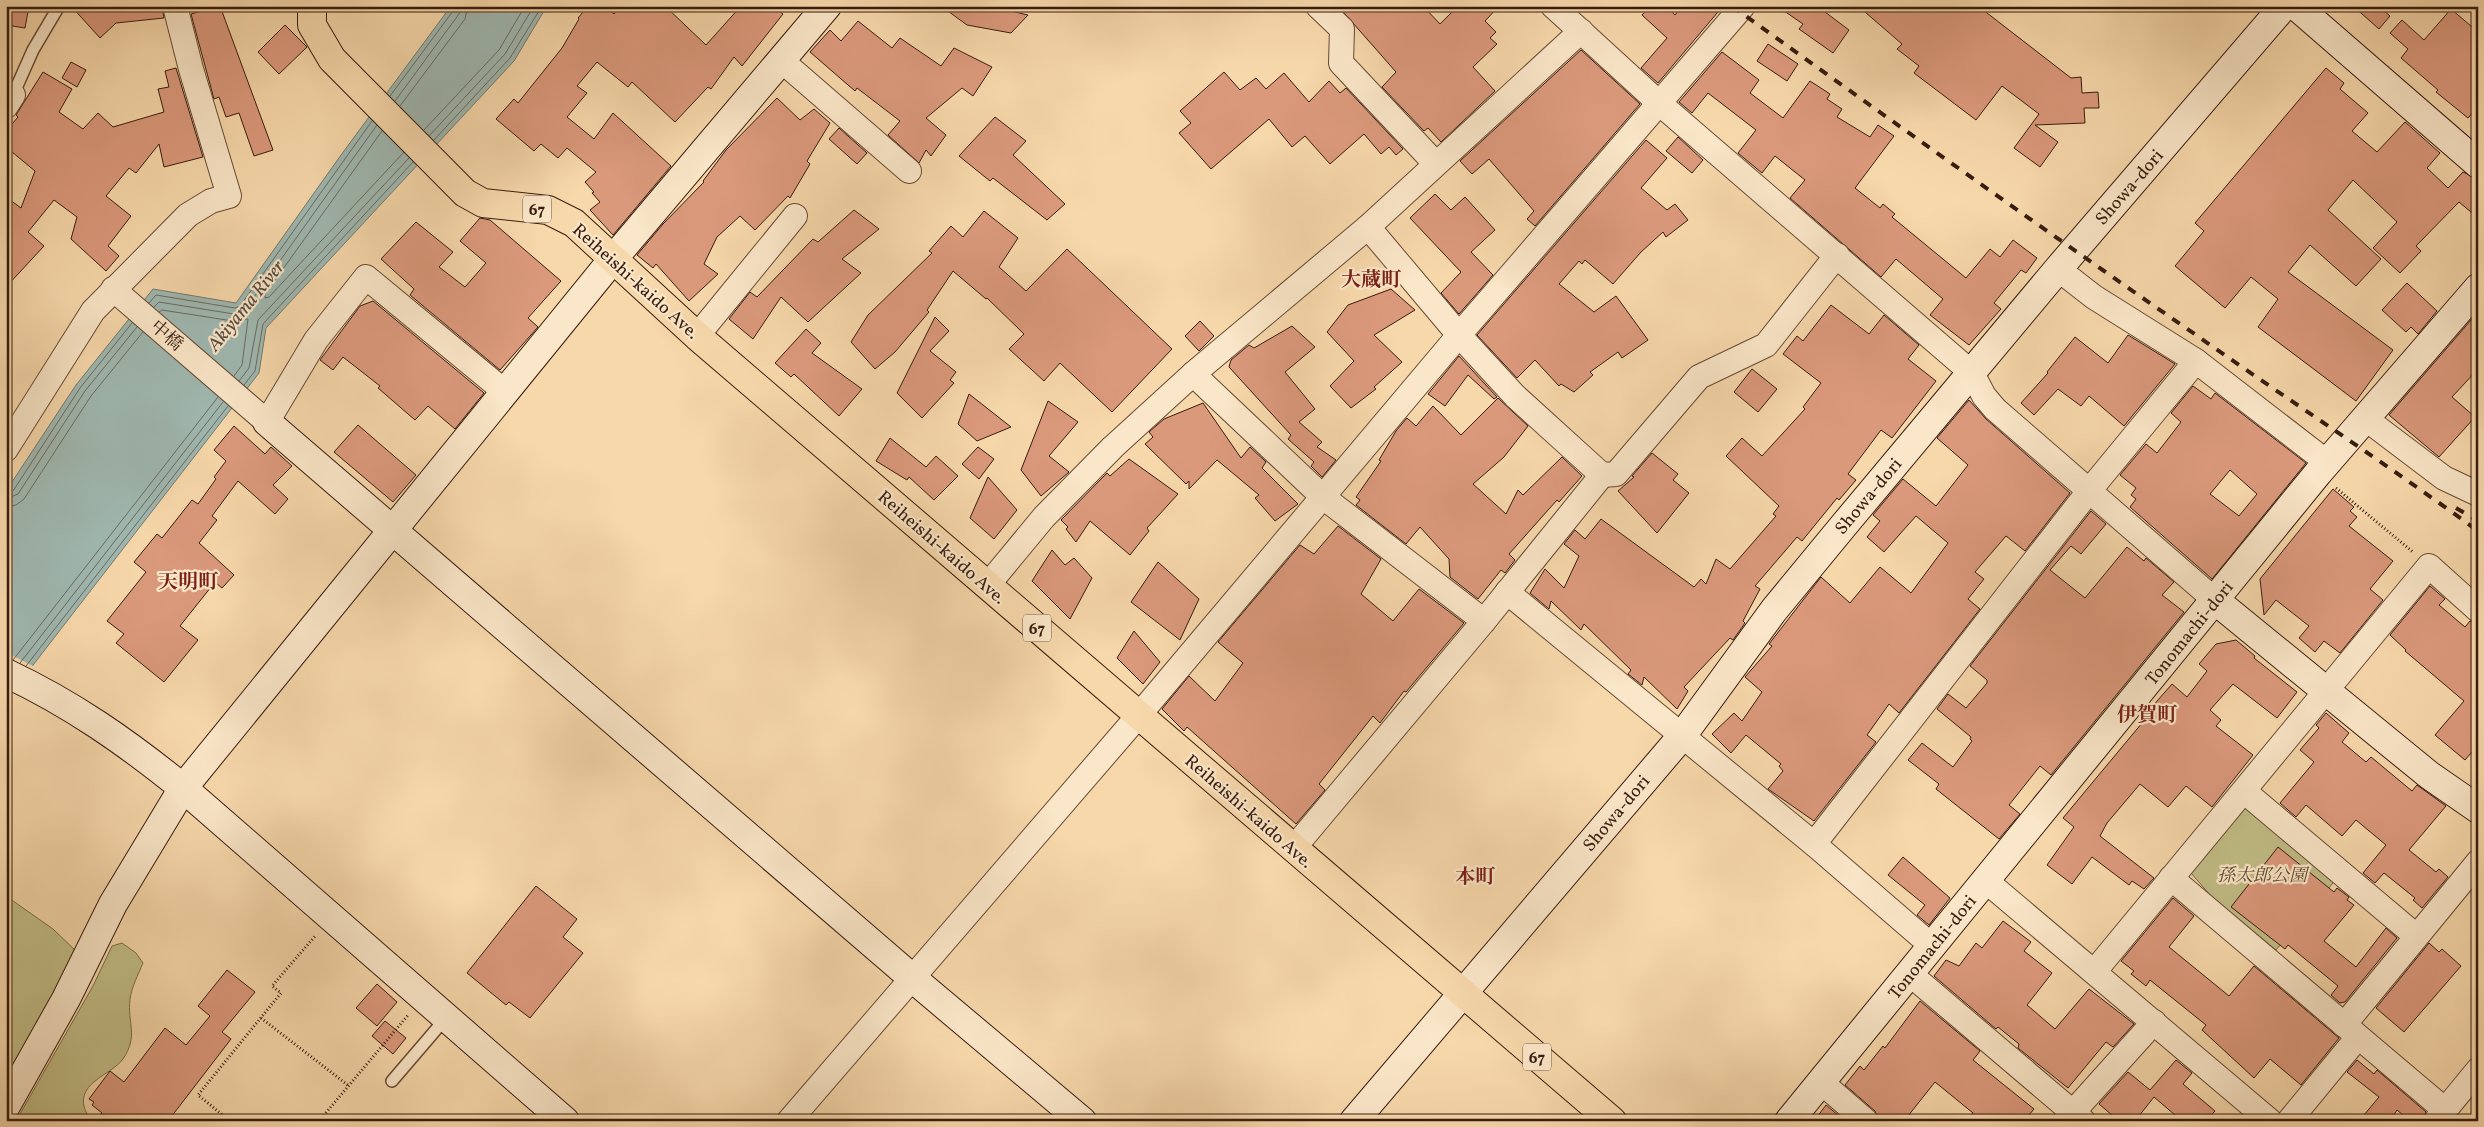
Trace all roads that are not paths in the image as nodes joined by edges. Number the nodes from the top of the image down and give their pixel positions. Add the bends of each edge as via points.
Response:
1 (59, 6) edge
2 (175, 6) edge
3 (312, 6) edge
4 (1318, 6) edge
5 (1554, 6) edge
6 (1743, 6) edge
7 (2284, 6) edge
8 (2296, 6) edge
9 (823, 8) edge
10 (1581, 31) junction
11 (782, 61) junction
12 (10, 101) edge
13 (1660, 103) junction
14 (1435, 163) junction
15 (2478, 164) edge
16 (909, 171) dead end
17 (795, 216) dead end
18 (1368, 227) junction
19 (1837, 255) junction
20 (613, 259) junction
21 (2058, 269) junction
22 (2478, 288) edge
23 (119, 294) junction
24 (1459, 335) junction
25 (697, 336) junction
26 (2196, 361) junction
27 (1972, 373) junction
28 (1193, 374) junction
29 (504, 391) junction
30 (260, 416) junction
31 (2366, 418) junction
32 (6, 449) edge
33 (2323, 468) junction
34 (1602, 475) junction
35 (2089, 491) junction
36 (2478, 494) edge
37 (1323, 497) junction
38 (392, 530) junction
39 (987, 586) junction
40 (1507, 592) junction
41 (2216, 601) junction
42 (2478, 610) edge
43 (1484, 621) junction
44 (6, 673) edge
45 (2325, 692) junction
46 (1139, 715) junction
47 (1682, 736) junction
48 (183, 788) junction
49 (2245, 792) junction
50 (2478, 809) edge
51 (1814, 844) junction
52 (1293, 849) junction
53 (2478, 862) edge
54 (2171, 878) junction
55 (1986, 881) junction
56 (2416, 936) junction
57 (1932, 946) junction
58 (2094, 972) junction
59 (1910, 974) junction
60 (911, 977) junction
61 (1463, 994) junction
62 (446, 1018) junction
63 (2154, 1022) junction
64 (2351, 1031) junction
65 (2478, 1070) edge
66 (392, 1081) dead end
67 (1820, 1082) junction
68 (6, 1106) edge
69 (2440, 1115) edge
70 (2074, 1118) edge
71 (565, 1121) edge
72 (789, 1121) edge
73 (1082, 1121) edge
74 (1354, 1121) edge
75 (1612, 1121) edge
76 (1789, 1121) edge
77 (1866, 1121) edge
78 (2270, 1121) edge
79 (2289, 1121) edge

1 - 12 lane via 33,50
2 - 23 street via 229,196 211,201 188,215
3 - 20 main road, Reiheishi-kaido Ave. / 67 via 312,24 322,45 465,193 483,203 548,210 561,215
4 - 14 street via 1342,29 1342,63
5 - 10 street
6 - 13 street
7 - 21 street, Showa-dori
8 - 15 street
9 - 11 street
10 - 13 street
10 - 14 street
11 - 16 street
11 - 20 street
13 - 19 street
13 - 24 street
14 - 18 street
17 - 25 street
18 - 24 street
18 - 28 street
19 - 27 street
19 - 34 street via 1766,345 1699,377 1616,474
20 - 25 main road, Reiheishi-kaido Ave. / 67
20 - 29 street
21 - 26 street via 2094,297
21 - 27 street, Showa-dori
22 - 31 street, Tonomachi-dori
23 - 30 street, 中橋
23 - 32 street via 93,310
24 - 34 street via 1515,396
24 - 37 street
25 - 39 main road, Reiheishi-kaido Ave. / 67
26 - 33 street
26 - 35 street
27 - 35 street via 1995,409
27 - 47 street, Showa-dori via 1774,610
28 - 37 street
28 - 39 street via 1044,517
29 - 30 street via 366,277
29 - 38 street
30 - 38 street
31 - 33 street, Tonomachi-dori
31 - 36 street via 2444,478
33 - 41 street, Tonomachi-dori
34 - 40 street
35 - 41 street
35 - 51 street
37 - 43 street
37 - 46 street
38 - 48 street
38 - 60 street
39 - 46 main road, Reiheishi-kaido Ave. / 67
40 - 43 street
40 - 47 street
41 - 45 street
41 - 55 street, Tonomachi-dori
42 - 45 street via 2429,566
43 - 52 street
44 - 48 street via 96,722
45 - 49 street
45 - 50 street via 2429,775
46 - 52 main road, Reiheishi-kaido Ave. / 67
46 - 60 street
47 - 51 street
47 - 61 street, Showa-dori
48 - 62 street
48 - 68 street via 113,904 66,999
49 - 54 street
49 - 56 street
51 - 57 street
52 - 61 main road, Reiheishi-kaido Ave. / 67
53 - 56 street
54 - 58 street
54 - 64 street
55 - 57 street, Tonomachi-dori
55 - 58 street
56 - 64 street
57 - 59 street, Tonomachi-dori
58 - 63 street
59 - 67 street, Tonomachi-dori
59 - 70 street
60 - 72 street
60 - 73 street
61 - 74 street, Showa-dori
61 - 75 main road, Reiheishi-kaido Ave. / 67
62 - 66 lane
62 - 71 street
63 - 70 street
63 - 78 street
64 - 69 street
64 - 79 street
65 - 69 street
67 - 76 street, Tonomachi-dori
67 - 77 street

